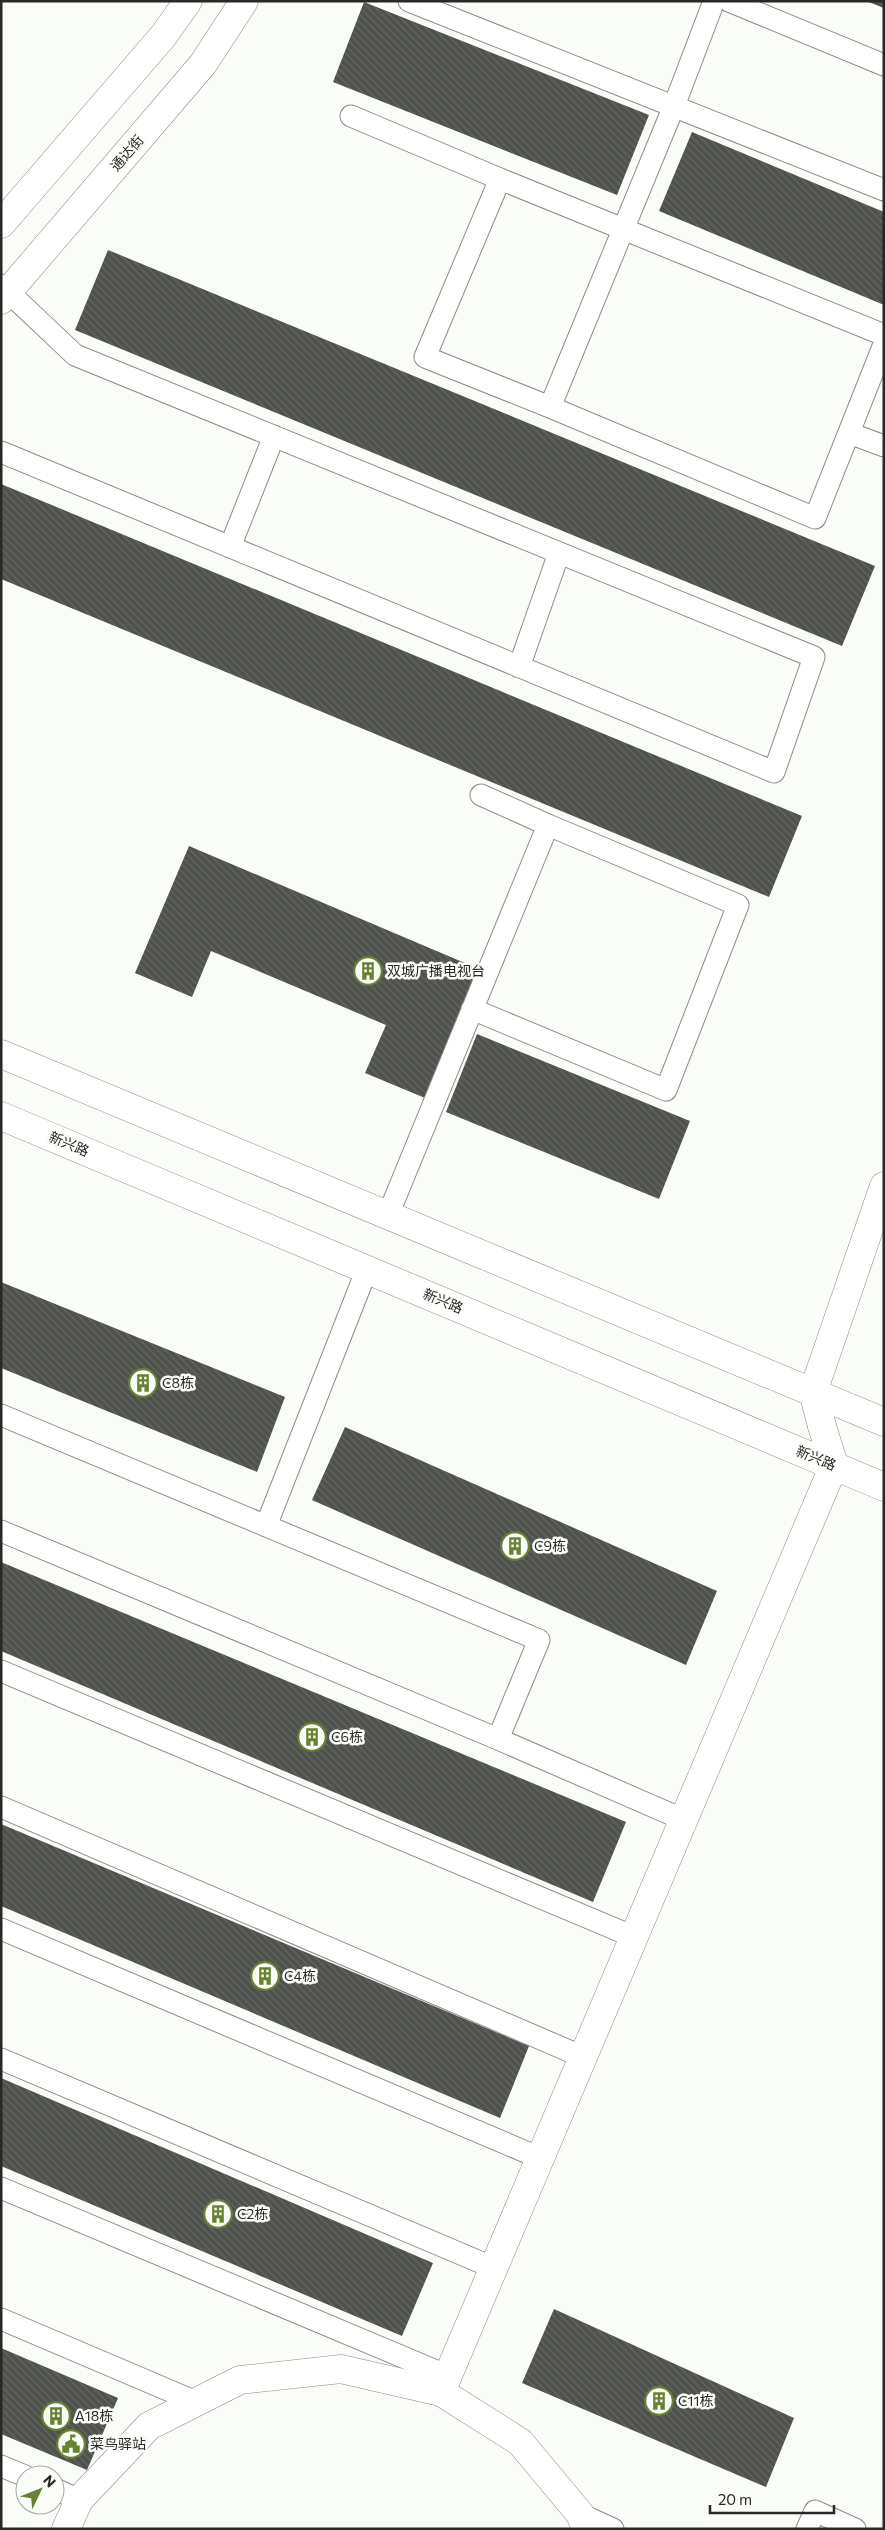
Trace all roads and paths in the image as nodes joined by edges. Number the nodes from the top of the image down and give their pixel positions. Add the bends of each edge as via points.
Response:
1 (188, 1) edge
2 (244, 1) edge
3 (409, 1) edge
4 (714, 1) edge
5 (729, 1) edge
6 (884, 65) edge
7 (674, 106) junction
8 (352, 116) dead end
9 (500, 179) junction
10 (884, 190) edge
11 (1, 224) edge
12 (624, 229) junction
13 (4, 292) edge
14 (884, 335) edge
15 (884, 344) edge
16 (550, 407) junction
17 (848, 433) junction
18 (274, 436) junction
19 (884, 446) edge
20 (1, 452) edge
21 (230, 547) junction
22 (559, 553) junction
23 (519, 667) junction
24 (481, 795) dead end
25 (548, 825) junction
26 (472, 1009) junction
27 (1, 1054) edge
28 (1, 1116) edge
29 (884, 1186) edge
30 (388, 1215) junction
31 (367, 1269) junction
32 (813, 1392) junction
33 (1, 1415) edge
34 (884, 1422) edge
35 (834, 1465) junction
36 (884, 1487) edge
37 (266, 1526) junction
38 (1, 1531) edge
39 (1, 1671) edge
40 (498, 1739) junction
41 (1, 1807) edge
42 (682, 1819) junction
43 (1, 1929) edge
44 (634, 1937) junction
45 (583, 2057) junction
46 (1, 2059) edge
47 (540, 2158) junction
48 (1, 2188) edge
49 (494, 2268) junction
50 (1, 2319) edge
51 (444, 2384) junction
52 (196, 2402) junction
53 (1, 2466) edge
54 (15, 2472) edge
55 (67, 2494) edge
56 (583, 2521) edge
57 (66, 2529) edge
58 (613, 2529) edge
59 (807, 2529) edge
60 (855, 2529) edge

1 - 11 main road via 164,35
2 - 13 main road, 通达街 via 204,64
3 - 7 lane
4 - 7 lane
5 - 6 lane
7 - 10 lane
7 - 12 lane
8 - 9 lane
9 - 12 lane
9 - 16 lane via 425,357
12 - 14 lane
12 - 16 lane
13 - 18 lane via 75,355
15 - 17 lane
16 - 17 lane via 815,518
17 - 19 lane
18 - 21 lane
18 - 22 lane
20 - 21 lane
21 - 23 lane
22 - 23 lane
22 - 23 lane via 814,657 774,772
24 - 25 lane
25 - 26 lane
25 - 26 lane via 738,905 666,1090
26 - 30 lane
27 - 30 main road
28 - 31 main road, 新兴路
29 - 32 main road
30 - 32 main road
31 - 35 main road, 新兴路
31 - 37 lane
32 - 34 main road
32 - 35 main road
33 - 37 lane
35 - 36 main road, 新兴路
35 - 42 main road
37 - 40 lane via 539,1640
38 - 40 lane
39 - 44 lane
40 - 42 lane
41 - 45 lane
42 - 44 main road
43 - 47 lane
44 - 45 main road
45 - 47 main road
46 - 49 lane
47 - 49 main road
48 - 51 lane
49 - 51 main road
50 - 52 lane
51 - 52 main road via 341,2369 240,2380
51 - 56 main road via 520,2442
52 - 55 main road via 149,2426
53 - 54 lane
55 - 57 main road
56 - 58 lane
59 - 60 lane via 814,2512

